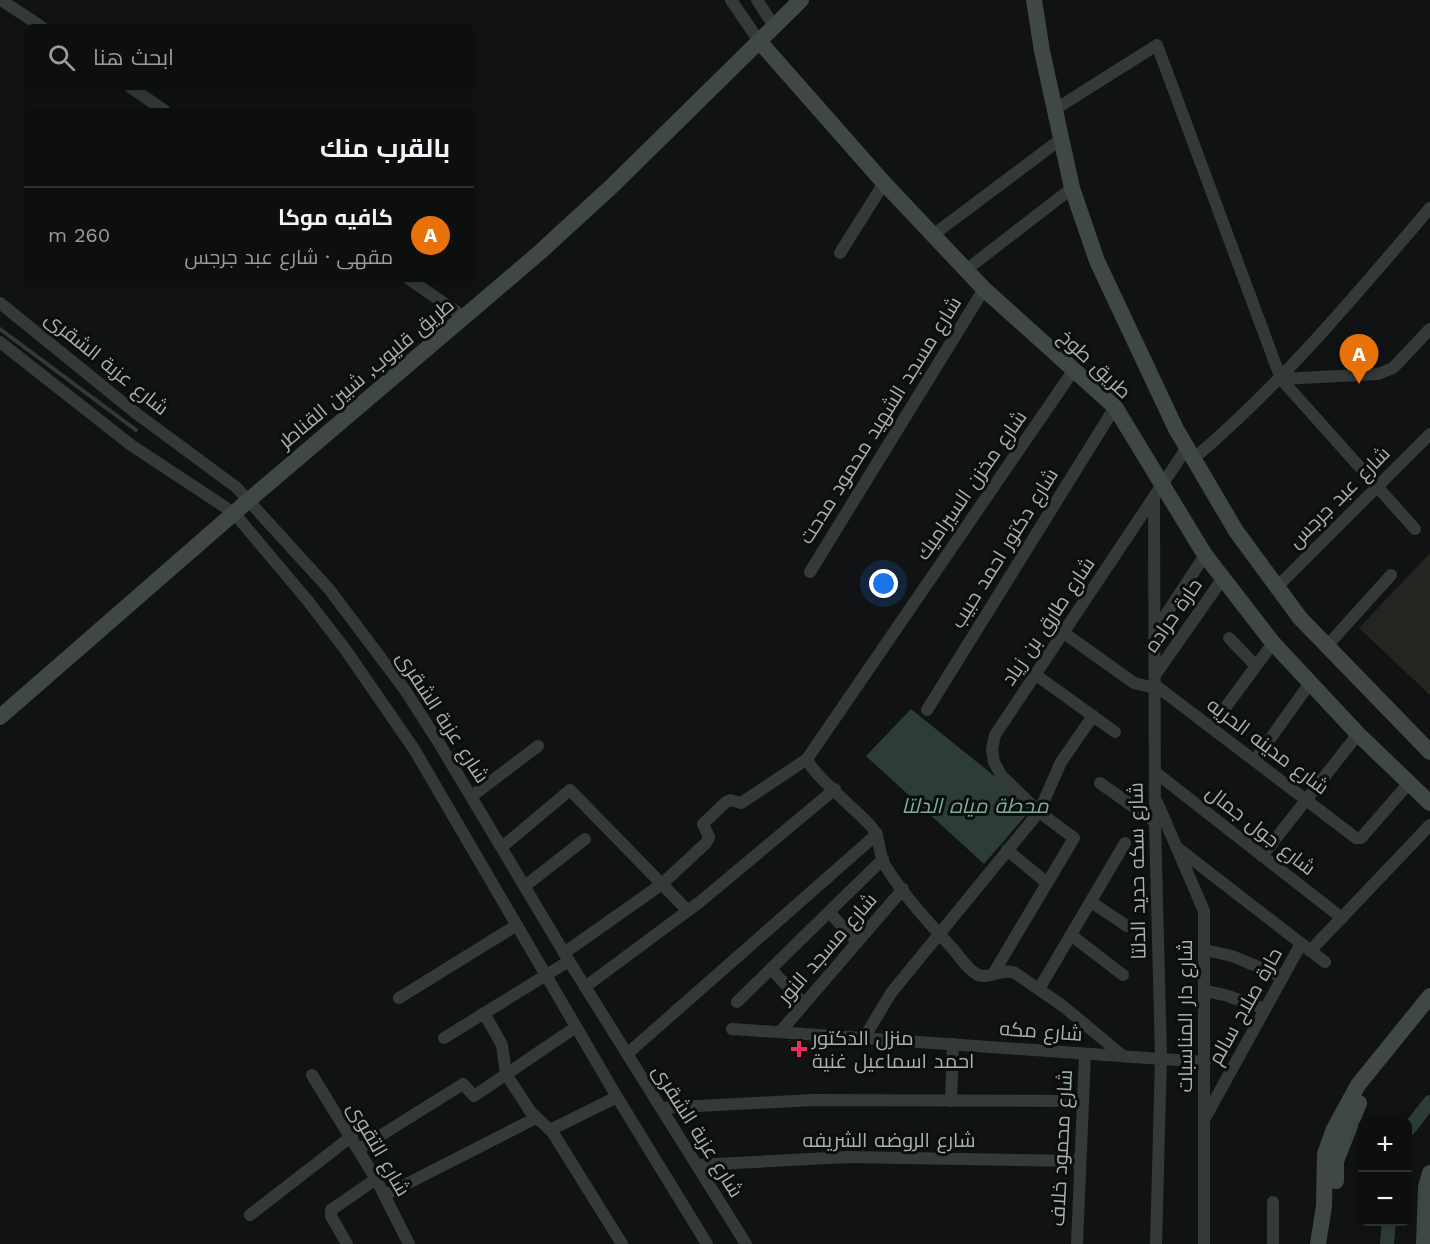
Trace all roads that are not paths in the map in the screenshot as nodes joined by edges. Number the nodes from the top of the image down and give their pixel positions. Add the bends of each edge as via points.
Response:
1 (1, 0) edge
2 (731, 0) edge
3 (757, 0) edge
4 (801, 0) edge
5 (1034, 0) edge
6 (37, 24) edge
7 (774, 26) junction
8 (759, 41) junction
9 (134, 90) edge
10 (161, 108) edge
11 (1054, 110) junction
12 (1061, 139) junction
13 (884, 183) junction
14 (1072, 188) junction
15 (1430, 208) edge
16 (933, 235) junction
17 (840, 253) dead end
18 (966, 270) junction
19 (413, 282) edge
20 (984, 289) junction
21 (0, 303) edge
22 (464, 317) junction
23 (1430, 330) edge
24 (0, 342) edge
25 (1073, 371) junction
26 (1281, 379) junction
27 (1115, 407) junction
28 (1430, 434) edge
29 (1189, 454) junction
30 (1376, 488) junction
31 (1159, 492) junction
32 (249, 500) junction
33 (234, 513) junction
34 (1415, 529) dead end
35 (1205, 555) junction
36 (810, 572) dead end
37 (1391, 575) dead end
38 (1223, 578) junction
39 (1276, 587) junction
40 (1155, 632) junction
41 (1064, 633) junction
42 (1229, 638) dead end
43 (1273, 643) junction
44 (1326, 647) junction
45 (1256, 666) junction
46 (1036, 675) junction
47 (1155, 683) junction
48 (1310, 683) junction
49 (927, 710) dead end
50 (0, 717) edge
51 (1094, 717) junction
52 (1211, 727) junction
53 (1115, 732) dead end
54 (1358, 734) junction
55 (538, 746) dead end
56 (1430, 752) edge
57 (1254, 760) junction
58 (809, 765) junction
59 (1155, 772) junction
60 (1100, 783) dead end
61 (1409, 783) junction
62 (835, 789) junction
63 (472, 796) junction
64 (1155, 798) junction
65 (1307, 799) junction
66 (1430, 803) edge
67 (1039, 812) junction
68 (1155, 822) junction
69 (1430, 825) edge
70 (877, 834) junction
71 (585, 838) dead end
72 (1125, 843) dead end
73 (502, 847) junction
74 (1178, 847) junction
75 (1007, 850) junction
76 (1262, 856) junction
77 (883, 859) junction
78 (1047, 883) junction
79 (662, 884) junction
80 (525, 886) junction
81 (903, 889) junction
82 (1091, 902) junction
83 (688, 911) junction
84 (829, 912) junction
85 (1342, 918) junction
86 (517, 925) junction
87 (1127, 926) dead end
88 (938, 933) junction
89 (1071, 935) junction
90 (857, 942) junction
91 (1306, 948) junction
92 (1205, 950) junction
93 (566, 957) junction
94 (1324, 962) dead end
95 (771, 969) junction
96 (993, 974) junction
97 (546, 975) junction
98 (1123, 975) dead end
99 (1283, 976) junction
100 (585, 987) junction
101 (1039, 989) junction
102 (1205, 991) junction
103 (1430, 996) edge
104 (399, 998) dead end
105 (737, 1002) dead end
106 (804, 1004) junction
107 (1265, 1010) junction
108 (1430, 1011) edge
109 (484, 1014) junction
110 (576, 1027) junction
111 (732, 1029) dead end
112 (780, 1032) junction
113 (444, 1038) dead end
114 (864, 1038) junction
115 (953, 1044) junction
116 (627, 1054) junction
117 (1085, 1054) junction
118 (1123, 1056) junction
119 (1161, 1057) junction
120 (1204, 1062) junction
121 (506, 1074) junction
122 (312, 1075) dead end
123 (617, 1097) junction
124 (951, 1101) junction
125 (1083, 1101) junction
126 (661, 1108) junction
127 (536, 1118) junction
128 (1204, 1118) junction
129 (550, 1130) junction
130 (352, 1136) junction
131 (359, 1149) junction
132 (1080, 1161) junction
133 (697, 1165) junction
134 (1430, 1173) edge
135 (376, 1179) junction
136 (385, 1195) junction
137 (1273, 1202) dead end
138 (250, 1215) dead end
139 (347, 1244) edge
140 (409, 1244) edge
141 (622, 1244) edge
142 (707, 1244) edge
143 (746, 1244) edge
144 (1077, 1244) edge
145 (1156, 1244) edge
146 (1204, 1244) edge
147 (1273, 1244) edge
148 (1318, 1244) edge
149 (1330, 1244) edge
150 (1424, 1244) edge

1 - 6 street
2 - 8 street, طريق طوخ
3 - 7 street
4 - 7 main road, طريق قليوب, شبين القناطر
5 - 11 main road, طريق طوخ
7 - 8 main road, طريق قليوب, شبين القناطر
8 - 13 main road, طريق طوخ
8 - 22 main road, طريق قليوب, شبين القناطر via 612,186
9 - 10 street
11 - 12 main road, طريق طوخ
11 - 26 street via 1157,45
12 - 14 main road, طريق طوخ
12 - 16 street
13 - 16 main road, طريق طوخ
13 - 17 street
14 - 18 street
14 - 29 main road, طريق طوخ via 1097,261
15 - 26 street, شارع طارق بن زياد
16 - 18 main road, طريق طوخ
18 - 20 main road, طريق طوخ
19 - 22 street
20 - 25 main road, طريق طوخ
20 - 36 street, شارع مسجد الشهيد محمود مدحت
21 - 32 street, شارع عزبة الشقرى
22 - 32 main road, طريق قليوب, شبين القناطر
23 - 26 street via 1394,368 1378,374
24 - 33 street via 131,445
25 - 27 main road, طريق طوخ
25 - 58 street, شارع مخزن السيراميك
26 - 29 street, شارع طارق بن زياد via 1238,422
26 - 30 street
27 - 31 main road, طريق طوخ
27 - 49 street, شارع دكتور احمد حبيب
28 - 30 street, شارع عبد جرجس
29 - 31 street, شارع طارق بن زياد
29 - 39 main road, طريق طوخ
30 - 34 street
30 - 39 street, شارع عبد جرجس
31 - 35 main road, طريق طوخ
31 - 40 street, شارع سكه حديد الدلتا
31 - 41 street, شارع طارق بن زياد
32 - 33 main road, طريق قليوب, شبين القناطر
32 - 63 street, شارع عزبة الشقرى via 368,638
33 - 50 main road, طريق قليوب, شبين القناطر
33 - 86 street via 381,699 441,792
35 - 38 main road, طريق طوخ
35 - 40 street
37 - 44 street
38 - 43 main road, طريق طوخ
38 - 47 street, حارة حراده
39 - 44 main road, طريق طوخ
40 - 47 street, شارع سكه حديد الدلتا
41 - 46 street, شارع طارق بن زياد
41 - 47 street, شارع مدينه الحريه via 1125,677
42 - 45 street
43 - 45 street
43 - 48 main road, طريق طوخ
44 - 56 main road, طريق طوخ
45 - 52 street
46 - 51 street
46 - 67 street, شارع طارق بن زياد via 995,735 992,749 1001,775
47 - 52 street, شارع مدينه الحريه
47 - 59 street, شارع سكه حديد الدلتا
48 - 54 main road, طريق طوخ
48 - 57 street
51 - 53 street
51 - 67 street via 1061,762
52 - 57 street, شارع مدينه الحريه
54 - 61 main road, طريق طوخ
54 - 65 street
55 - 63 street
57 - 65 street, شارع مدينه الحريه
58 - 62 street
58 - 79 street via 741,803 726,802 704,824 709,837 706,843
59 - 64 street, شارع سكه حديد الدلتا
59 - 76 street, شارع جول جمال
60 - 68 street
61 - 65 street, شارع مدينه الحريه via 1358,839
61 - 66 main road, طريق طوخ
62 - 70 street
62 - 83 street
63 - 73 street, شارع عزبة الشقرى
64 - 68 street, شارع سكه حديد الدلتا
64 - 74 street, شارع دار المناسبات
65 - 76 street
67 - 75 street
67 - 78 street, شارع طارق بن زياد via 1074,838
68 - 119 street, شارع سكه حديد الدلتا
69 - 85 street, حارة صلاح سالم
70 - 77 street
70 - 116 street
71 - 80 street
72 - 82 street
73 - 79 street via 570,790
73 - 80 street, شارع عزبة الشقرى
74 - 91 street
74 - 92 street, شارع دار المناسبات via 1202,902
75 - 78 street
75 - 88 street
76 - 85 street, شارع جول جمال
77 - 81 street
77 - 84 street
78 - 96 street
79 - 83 street
79 - 93 street
80 - 93 street, شارع عزبة الشقرى
81 - 88 street
81 - 90 street, شارع مسجد النور
82 - 87 street
82 - 89 street
83 - 100 street
84 - 90 street
84 - 95 street
85 - 91 street, حارة صلاح سالم
86 - 97 street
86 - 104 street
88 - 96 street via 976,975
88 - 114 street via 891,993
89 - 98 street
89 - 101 street
90 - 106 street, شارع مسجد النور
91 - 94 street
91 - 99 street, حارة صلاح سالم
92 - 99 street
92 - 102 street, شارع دار المناسبات
93 - 97 street
93 - 100 street, شارع عزبة الشقرى
95 - 105 street
95 - 106 street
96 - 101 street via 1012,972
97 - 109 street
97 - 110 street
99 - 107 street, حارة صلاح سالم
100 - 116 street, شارع عزبة الشقرى
101 - 118 street
102 - 107 street
102 - 120 street, شارع دار المناسبات
103 - 148 main road via 1364,1076 1334,1129 1325,1154 1324,1206
106 - 112 street, شارع مسجد النور
107 - 128 street, حارة صلاح سالم
108 - 149 main road via 1357,1105 1336,1161
109 - 113 street
109 - 121 street via 502,1045
110 - 121 street
110 - 123 street
111 - 112 street, شارع مكه
112 - 114 street, شارع مكه
114 - 115 street, شارع مكه
115 - 117 street, شارع مكه
115 - 124 street
116 - 126 street, شارع عزبة الشقرى
117 - 118 street, شارع مكه
117 - 125 street, شارع محمود خلاف
118 - 119 street, شارع مكه
119 - 120 street, شارع مكه
119 - 145 street, شارع سكه حديد الدلتا
120 - 128 street, شارع دار المناسبات
121 - 127 street
121 - 131 street via 473,1096 463,1084
122 - 130 street, شارع التقوى
123 - 129 street
123 - 142 street
124 - 125 street
124 - 126 street via 813,1100
125 - 132 street, شارع محمود خلاف
126 - 133 street, شارع عزبة الشقرى
127 - 129 street
127 - 136 street
128 - 146 street, شارع دار المناسبات
129 - 141 street
130 - 131 street, شارع التقوى
130 - 138 street
131 - 135 street, شارع التقوى
132 - 133 street, شارع الروضه الشريفه via 847,1157
132 - 144 street, شارع محمود خلاف
133 - 143 street, شارع عزبة الشقرى
134 - 150 main road
135 - 136 street, شارع التقوى
135 - 139 street via 331,1210
136 - 140 street, شارع التقوى
137 - 147 street

